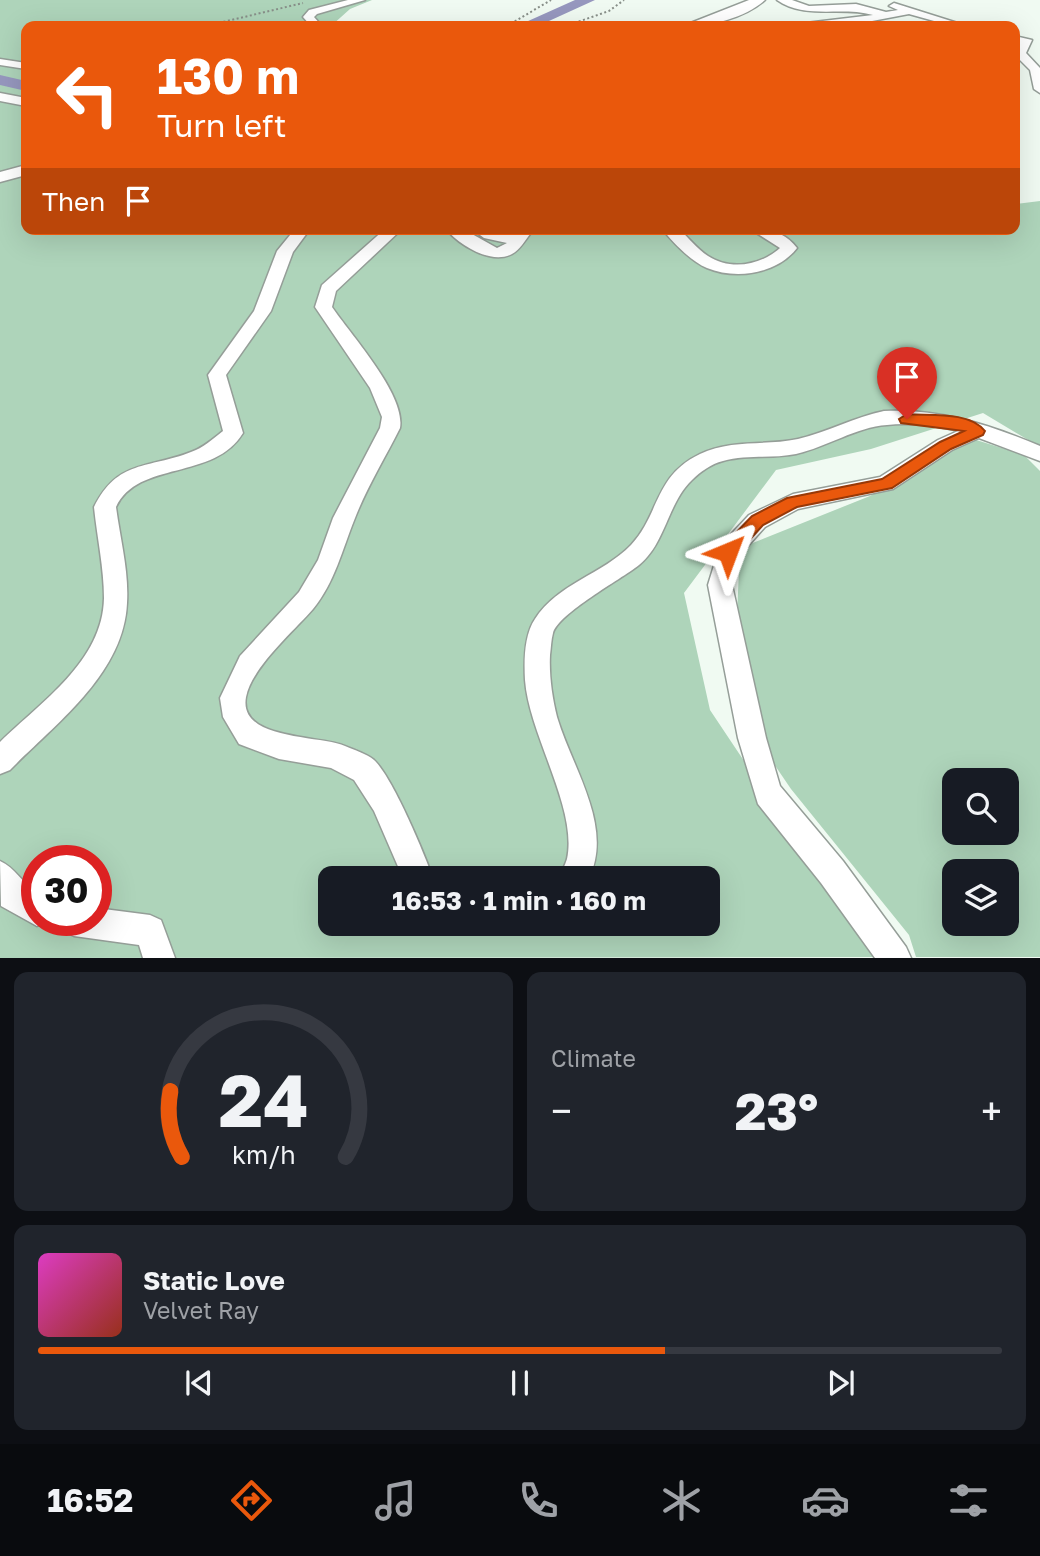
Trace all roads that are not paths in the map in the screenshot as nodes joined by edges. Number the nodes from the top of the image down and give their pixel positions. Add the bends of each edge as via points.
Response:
1 (360, 0) edge
2 (759, 0) edge
3 (782, 0) edge
4 (899, 0) edge
5 (905, 12) junction
6 (884, 15) junction
7 (312, 21) edge
8 (707, 21) edge
9 (856, 21) edge
10 (942, 21) edge
11 (1021, 40) edge
12 (1040, 46) edge
13 (0, 62) edge
14 (21, 65) edge
15 (1040, 89) edge
16 (0, 97) edge
17 (21, 102) edge
18 (21, 171) edge
19 (0, 177) edge
20 (298, 235) edge
21 (387, 235) edge
22 (461, 235) edge
23 (487, 235) edge
24 (518, 235) edge
25 (522, 235) edge
26 (676, 235) edge
27 (769, 235) edge
28 (977, 431) junction
29 (1040, 454) edge
30 (0, 761) edge
31 (413, 866) edge
32 (579, 866) edge
33 (0, 876) edge
34 (21, 901) edge
35 (112, 926) edge
36 (159, 957) edge
37 (895, 957) edge

1 - 7 street via 313,12 308,17
2 - 8 main road
3 - 6 street via 808,9 856,7
4 - 5 street via 893,6
5 - 6 street
5 - 10 street
6 - 9 street
11 - 12 street
11 - 15 street via 1020,54 1035,69
13 - 14 street
16 - 17 street
18 - 19 main road
20 - 30 street via 285,251 262,311 217,375 233,433 196,459 131,477 108,497 104,507 116,607 106,645 71,695
21 - 31 street via 328,289 323,307 379,387 392,417 390,429 344,518 328,563 307,598 249,664 233,698 236,716 248,735 279,746 335,755 364,770 384,801
22 - 25 street via 485,252 505,253
23 - 24 street via 504,240
26 - 27 street via 703,260 739,269 762,266 789,248
28 - 29 street
28 - 32 street via 962,423 887,418 788,448 750,448 708,458 666,495 636,554 559,609 542,629 535,663 544,718 581,828 583,856
28 - 37 street via 945,445 886,484 793,502 757,521 728,552 720,585 768,794
33 - 34 street
35 - 36 street via 150,931

